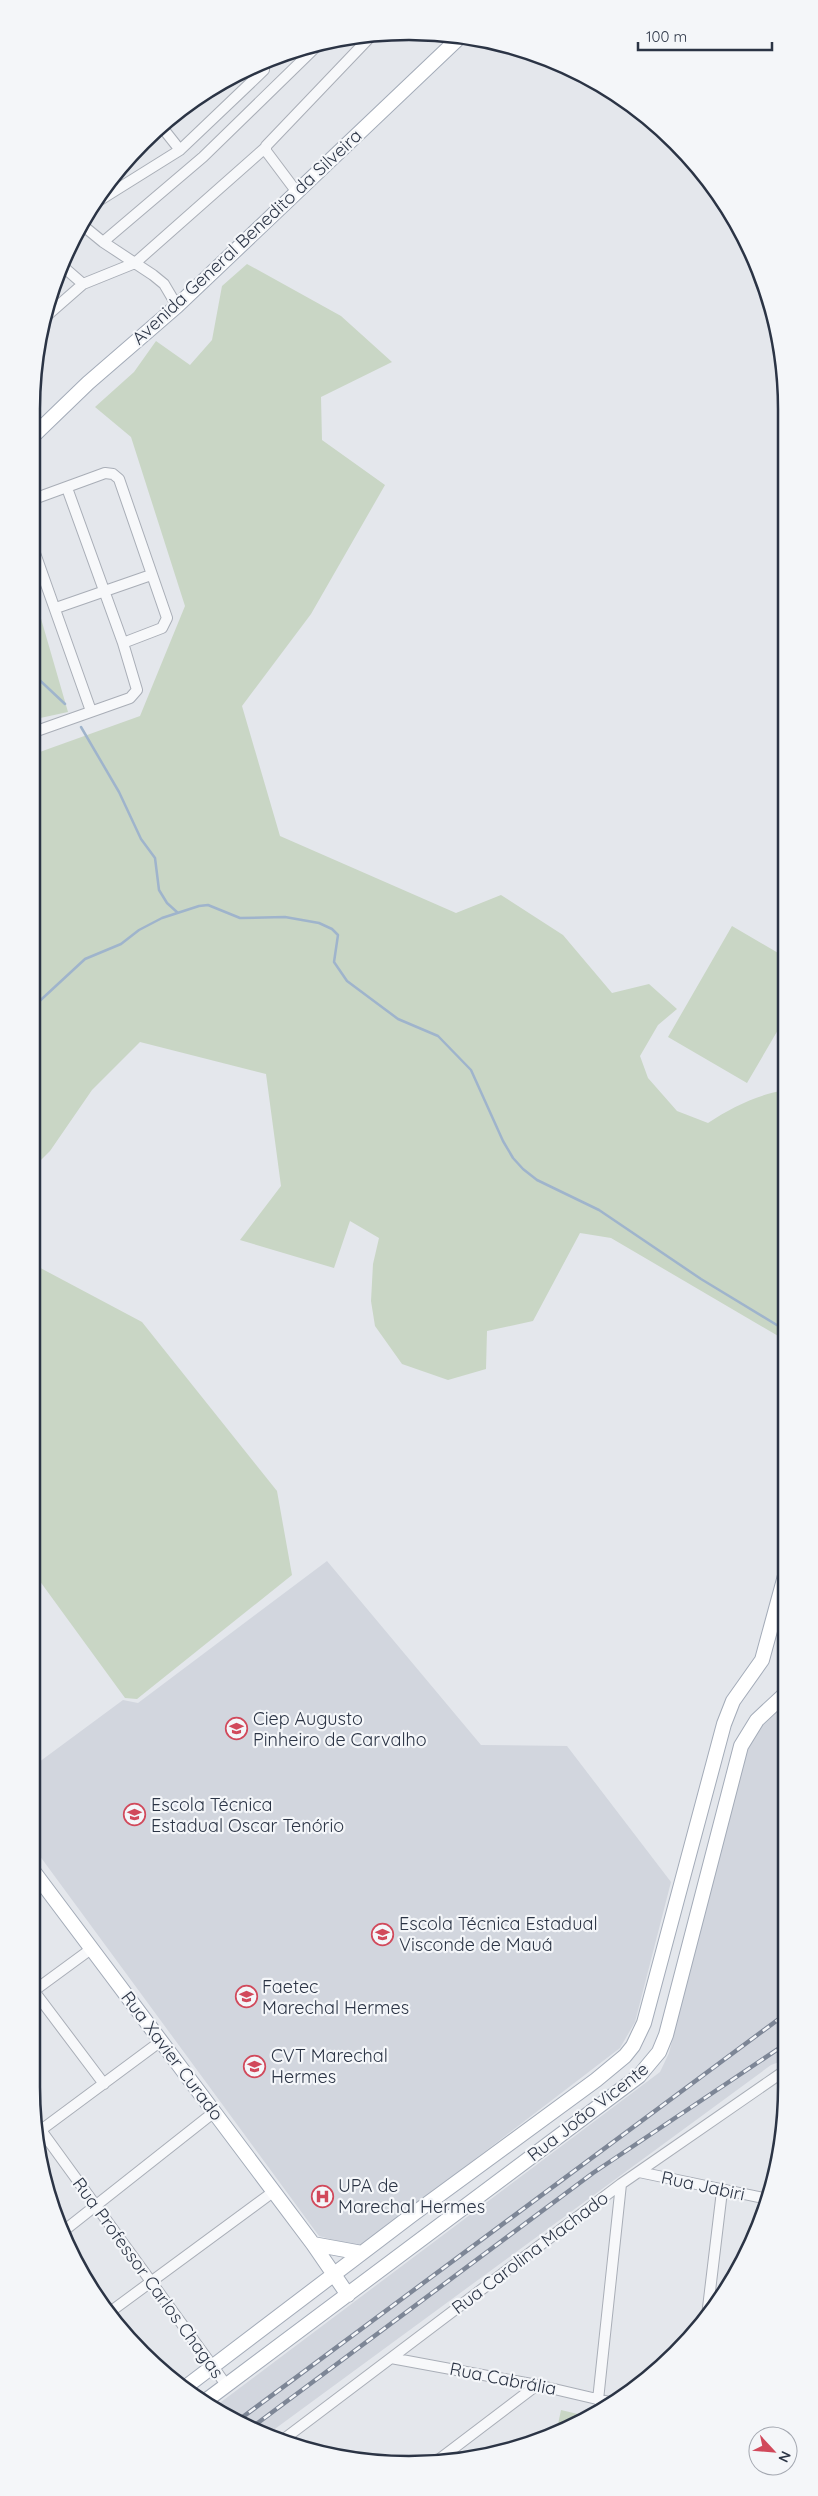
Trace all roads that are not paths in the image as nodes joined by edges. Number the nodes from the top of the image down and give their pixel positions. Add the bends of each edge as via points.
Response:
1 (365, 43) edge
2 (454, 43) edge
3 (308, 54) edge
4 (264, 70) edge
5 (166, 132) edge
6 (265, 148) junction
7 (180, 150) junction
8 (296, 191) junction
9 (109, 195) edge
10 (87, 229) edge
11 (102, 242) junction
12 (135, 263) junction
13 (67, 270) edge
14 (83, 284) junction
15 (177, 306) junction
16 (54, 309) edge
17 (40, 429) edge
18 (66, 488) junction
19 (40, 497) edge
20 (40, 566) edge
21 (151, 575) junction
22 (104, 591) junction
23 (56, 608) junction
24 (123, 643) junction
25 (91, 711) junction
26 (40, 730) edge
27 (778, 1601) edge
28 (778, 1700) edge
29 (40, 1880) edge
30 (91, 1949) junction
31 (661, 1962) junction
32 (684, 1968) junction
33 (40, 1984) edge
34 (40, 2000) edge
35 (161, 2040) junction
36 (778, 2075) edge
37 (596, 2080) junction
38 (104, 2084) junction
39 (604, 2102) junction
40 (213, 2113) junction
41 (42, 2126) edge
42 (43, 2138) edge
43 (639, 2172) junction
44 (460, 2180) junction
45 (621, 2184) junction
46 (722, 2191) junction
47 (273, 2192) junction
48 (761, 2198) edge
49 (475, 2200) junction
50 (95, 2206) junction
51 (68, 2228) edge
52 (313, 2244) junction
53 (362, 2253) junction
54 (334, 2275) junction
55 (150, 2281) junction
56 (348, 2295) junction
57 (710, 2301) edge
58 (114, 2309) edge
59 (391, 2358) junction
60 (212, 2367) junction
61 (190, 2384) edge
62 (537, 2385) junction
63 (227, 2386) junction
64 (210, 2398) edge
65 (598, 2400) junction
66 (603, 2401) edge
67 (289, 2435) edge
68 (446, 2454) edge

1 - 6 street
2 - 8 main road, Avenida General Benedito da Silveira
3 - 11 street via 203,157
4 - 7 street
5 - 7 street
6 - 8 street
6 - 12 street
7 - 9 street
8 - 15 main road, Avenida General Benedito da Silveira
10 - 11 street
11 - 12 street
12 - 14 street
12 - 15 street via 164,284
13 - 14 street
14 - 16 street
15 - 17 main road, Avenida General Benedito da Silveira
18 - 19 street
18 - 21 street via 105,473 116,476
18 - 22 street
20 - 23 street
21 - 22 street
21 - 24 street via 166,613 166,623 160,629
22 - 23 street
22 - 24 street
23 - 25 street
24 - 25 street via 137,685 136,693
25 - 26 street
27 - 31 main road, Rua João Vicente via 762,1660 738,1693 727,1716
28 - 32 main road, Rua João Vicente via 757,1720 741,1746
29 - 30 main road, Rua Xavier Curado
30 - 33 street
30 - 35 main road, Rua Xavier Curado
31 - 32 main road
31 - 37 main road, Rua João Vicente via 639,2036 625,2056
32 - 39 main road, Rua João Vicente via 659,2052 639,2076
34 - 38 street
35 - 38 street
35 - 40 main road, Rua Xavier Curado
36 - 43 street, Rua Carolina Machado
37 - 39 main road
37 - 44 main road, Rua João Vicente
38 - 41 street
39 - 49 main road, Rua João Vicente
40 - 47 main road, Rua Xavier Curado
40 - 50 street
42 - 50 street, Rua Professor Carlos Chagas
43 - 45 street, Rua Carolina Machado
43 - 46 street, Rua Jabiri
44 - 49 main road
44 - 53 main road, Rua João Vicente
45 - 59 street, Rua Carolina Machado
45 - 65 street
46 - 48 street, Rua Jabiri
46 - 57 street
47 - 52 main road, Rua Xavier Curado
47 - 55 street
49 - 56 main road, Rua João Vicente
50 - 51 street
50 - 55 street, Rua Professor Carlos Chagas
52 - 53 main road
52 - 54 main road, Rua Xavier Curado
53 - 54 main road, Rua João Vicente
54 - 56 main road, Rua Xavier Curado
54 - 60 main road, Rua João Vicente
55 - 58 street
55 - 60 street, Rua Professor Carlos Chagas
56 - 63 main road, Rua João Vicente
59 - 62 street, Rua Cabrália
59 - 67 street, Rua Carolina Machado
60 - 61 main road, Rua João Vicente
60 - 63 street, Rua Professor Carlos Chagas
62 - 65 street, Rua Cabrália
62 - 68 street
63 - 64 main road, Rua João Vicente
65 - 66 street, Rua Cabrália

